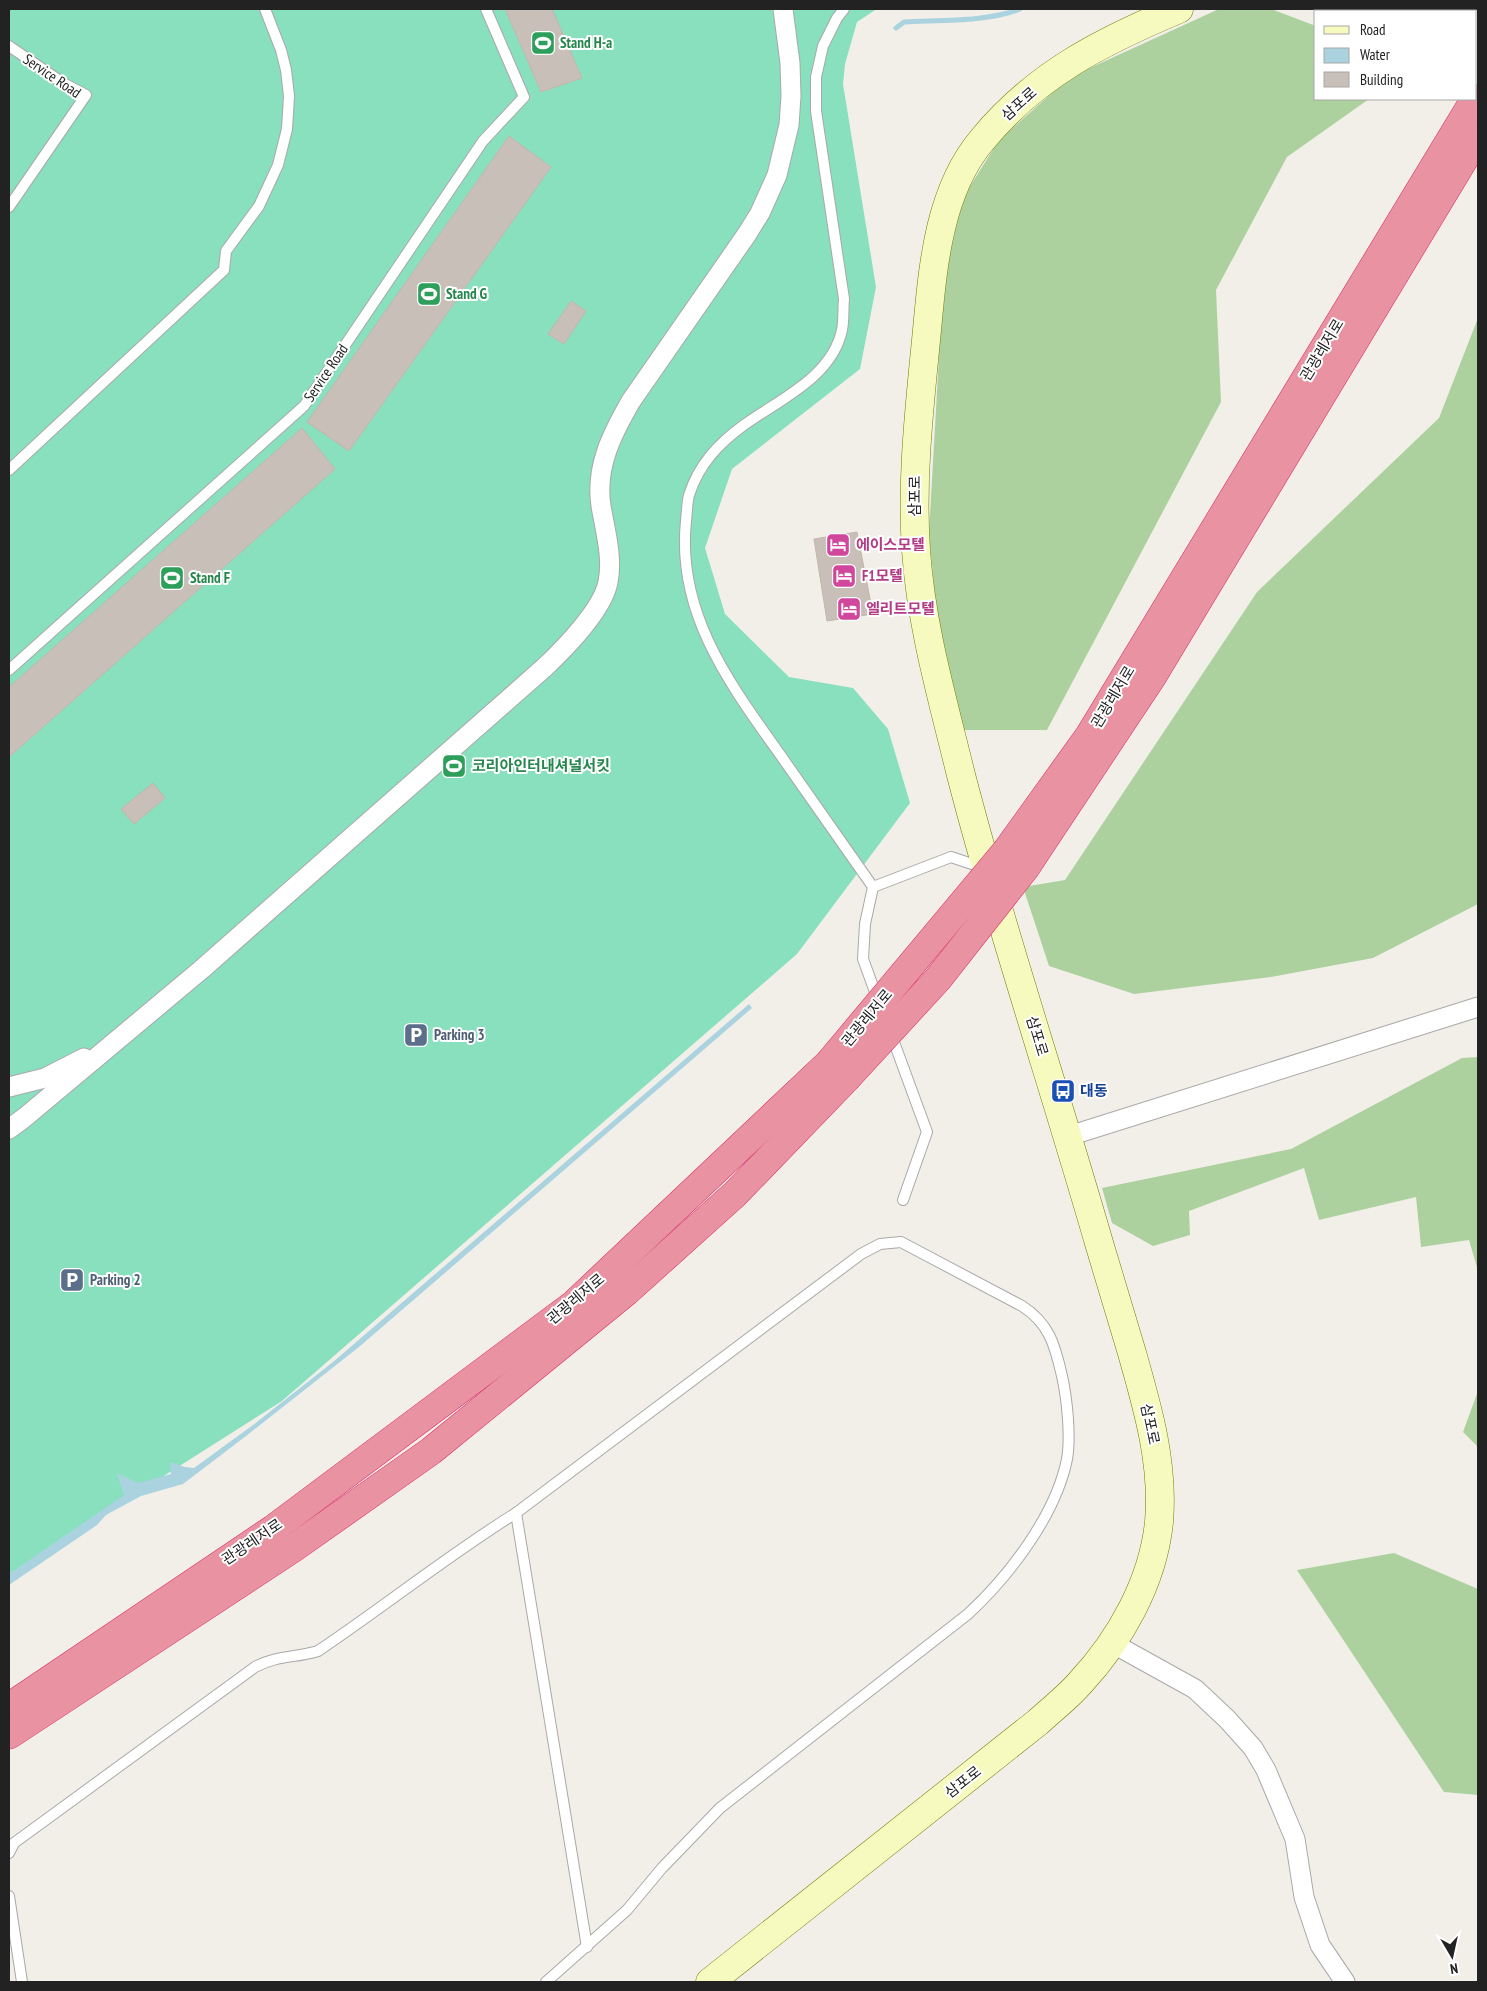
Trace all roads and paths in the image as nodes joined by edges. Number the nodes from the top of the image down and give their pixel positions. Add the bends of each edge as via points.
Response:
1 (265, 9) edge
2 (486, 9) edge
3 (783, 9) edge
4 (844, 9) edge
5 (1179, 9) edge
6 (9, 46) edge
7 (1474, 100) edge
8 (1478, 136) edge
9 (9, 207) edge
10 (9, 470) edge
11 (9, 670) edge
12 (1017, 859) junction
13 (986, 868) junction
14 (873, 887) junction
15 (1478, 1007) edge
16 (118, 1040) junction
17 (838, 1071) junction
18 (9, 1087) edge
19 (9, 1128) edge
20 (1068, 1136) junction
21 (903, 1200) dead end
22 (516, 1513) junction
23 (1112, 1643) junction
24 (9, 1707) edge
25 (9, 1735) edge
26 (9, 1853) edge
27 (9, 1896) edge
28 (9, 1907) edge
29 (587, 1947) junction
30 (22, 1982) edge
31 (546, 1982) edge
32 (710, 1982) edge
33 (1345, 1982) edge

1 - 10 lane via 286,70 289,96 287,129 278,165 259,206 226,251 224,270
2 - 11 lane, Service Road via 524,98 483,141 304,406
3 - 16 street via 791,96 789,125 777,175 760,213 631,401 610,441 599,482 609,563 608,582 600,601 575,637 545,667
4 - 14 lane via 823,46 816,77 816,111 844,299 842,330 830,359 810,380 724,439 703,464 689,495 684,543 687,577 713,653
5 - 13 street, 삼포로 via 1120,34 1068,63 1022,98 981,141 964,167 950,195 941,229 930,298 914,486 916,554 927,630
6 - 9 lane, Service Road via 86,95
7 - 12 highway, 관광레저로
8 - 12 highway, 관광레저로 via 1157,668
12 - 17 highway, 관광레저로, bridge via 938,979
13 - 14 lane via 951,856
13 - 20 street, 삼포로
14 - 21 lane via 865,924 864,959 927,1132
15 - 20 street
16 - 18 street via 46,1078
16 - 19 street
17 - 24 highway, 관광레저로 via 574,1304 273,1529
17 - 25 highway, 관광레저로 via 735,1194 626,1292 430,1451 292,1549
20 - 23 street, 삼포로 via 1152,1422 1160,1474 1159,1522 1152,1564 1134,1606
22 - 26 lane via 431,1569 318,1651 268,1660 255,1667 14,1844
22 - 29 lane
22 - 29 lane via 861,1254 880,1244 901,1242 1035,1314 1046,1327 1057,1354 1064,1386 1067,1428 1067,1457 1061,1482 1040,1524 992,1592 720,1808 627,1910
23 - 32 street, 삼포로 via 1080,1683 1038,1722
23 - 33 street via 1195,1689 1253,1748 1266,1770 1295,1839 1304,1897 1320,1946
27 - 28 lane
28 - 30 lane
29 - 31 lane

